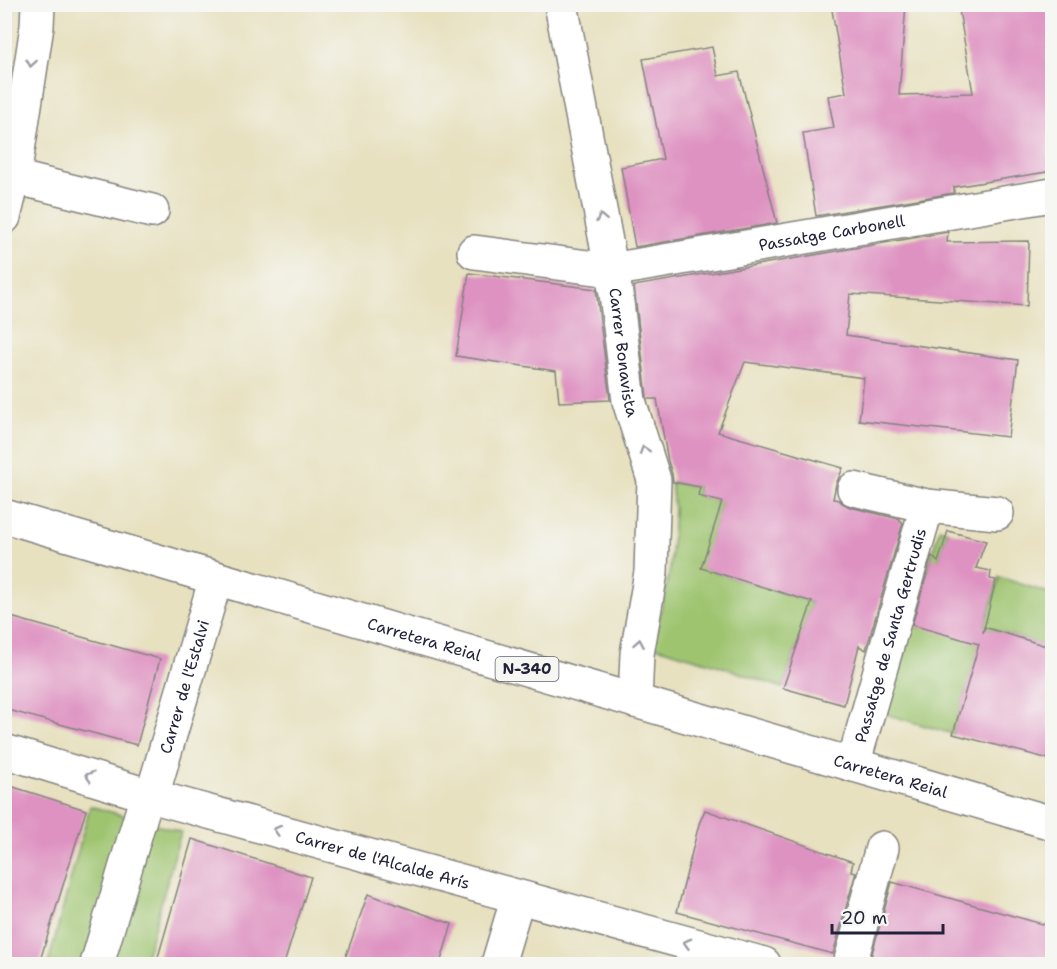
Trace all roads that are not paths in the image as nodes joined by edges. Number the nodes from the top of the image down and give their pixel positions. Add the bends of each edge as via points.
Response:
1 (38, 4) edge
2 (561, 4) edge
3 (14, 177) junction
4 (1053, 195) edge
5 (152, 211) dead end
6 (4, 217) edge
7 (474, 252) dead end
8 (611, 270) junction
9 (854, 489) dead end
10 (927, 506) junction
11 (997, 513) dead end
12 (4, 516) edge
13 (216, 578) junction
14 (635, 701) junction
15 (4, 751) edge
16 (853, 765) junction
17 (150, 795) junction
18 (1053, 823) edge
19 (882, 848) dead end
20 (518, 897) junction
21 (98, 964) edge
22 (498, 964) edge
23 (764, 964) edge
24 (849, 964) edge

1 -> 3 street
8 -> 2 street, Carrer Bonavista
3 - 5 street
3 - 6 street
4 - 8 street, Passatge Carbonell
7 - 8 street, Passatge Carbonell
14 -> 8 street, Carrer Bonavista via 637,654 651,573 654,480 629,401
9 - 10 street
10 - 11 street
10 - 16 street, Passatge de Santa Gertrudis
12 - 13 street, Carretera Reial / N-340
13 - 14 street, Carretera Reial / N-340
13 - 17 street, Carrer de l'Estalvi
14 - 16 street, Carretera Reial / N-340
17 -> 15 street, Carrer de l'Alcalde Arís
16 - 18 street, Carretera Reial / N-340
20 -> 17 street, Carrer de l'Alcalde Arís
17 - 21 street, Carrer de l'Estalvi
19 - 24 street
20 - 22 street
23 -> 20 street, Carrer de l'Alcalde Arís

